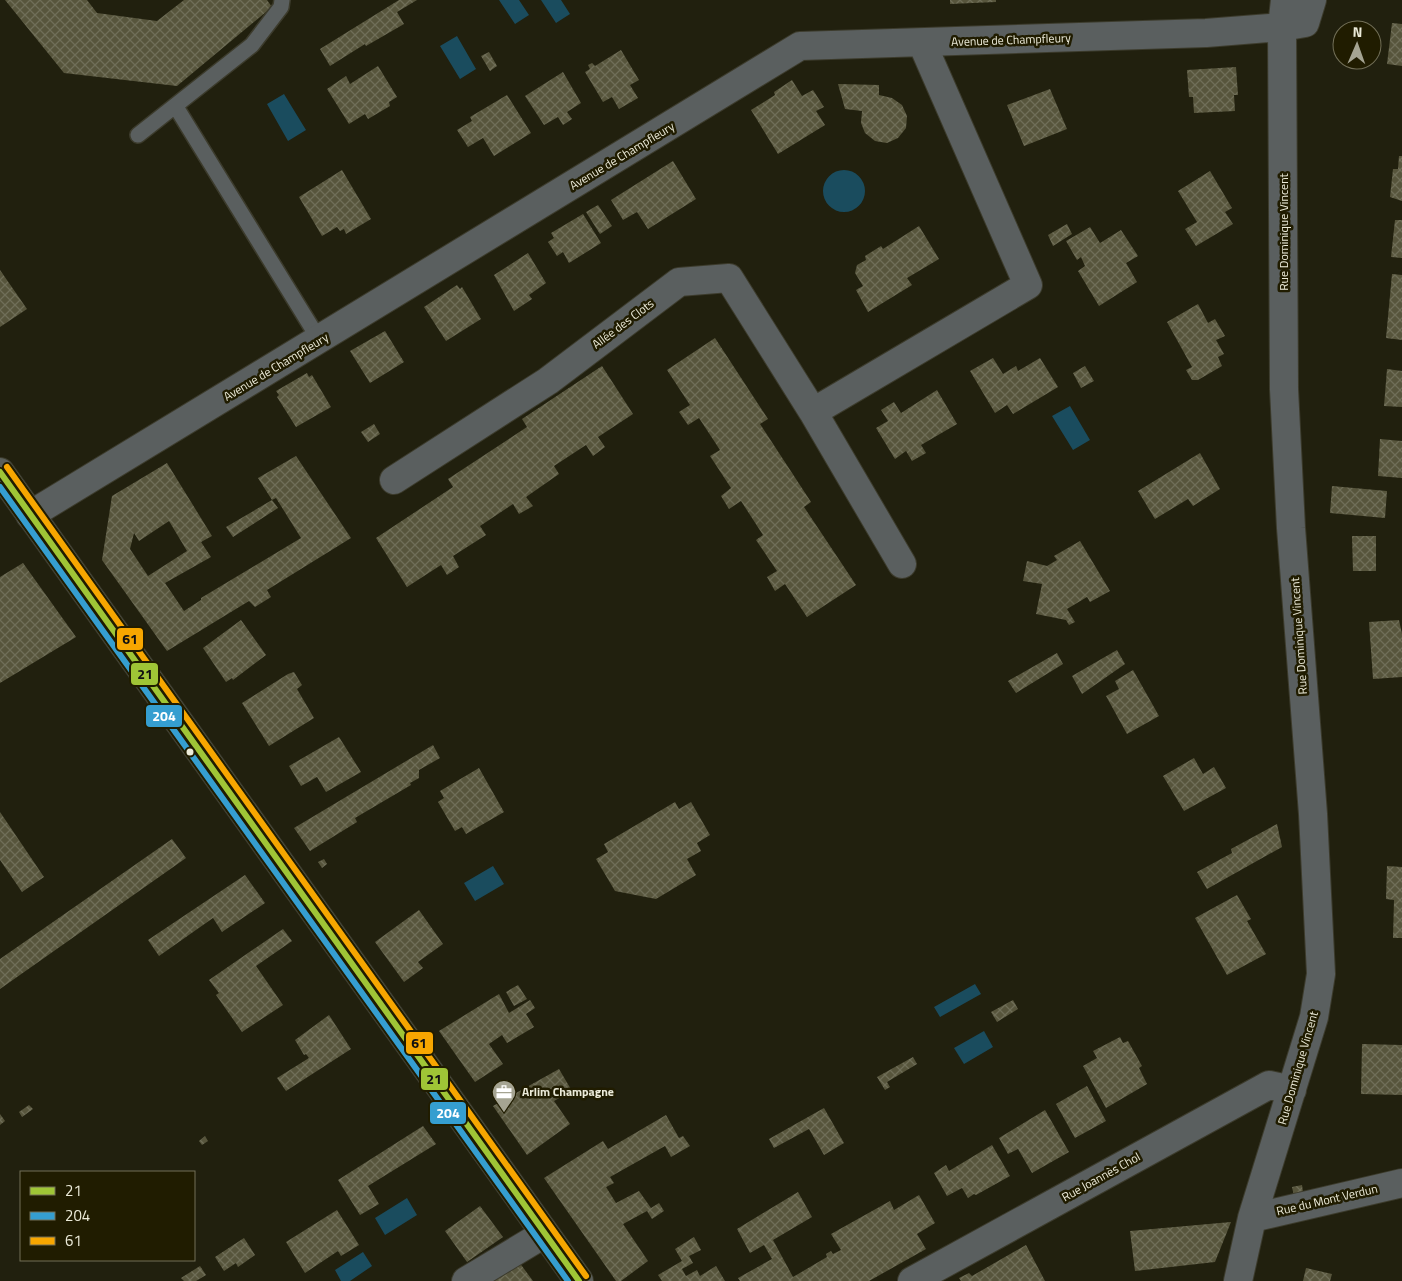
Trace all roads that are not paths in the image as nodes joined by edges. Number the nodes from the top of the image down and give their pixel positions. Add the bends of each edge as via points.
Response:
1 (282, 0) edge
2 (1285, 0) edge
3 (1312, 0) edge
4 (1282, 27) junction
5 (922, 43) junction
6 (176, 107) junction
7 (138, 135) dead end
8 (320, 341) junction
9 (813, 412) junction
10 (0, 472) edge
11 (394, 480) dead end
12 (30, 515) junction
13 (902, 564) dead end
14 (1292, 1090) junction
15 (1402, 1183) edge
16 (1252, 1218) junction
17 (544, 1234) junction
18 (466, 1281) edge
19 (579, 1281) edge
20 (912, 1281) edge
21 (1238, 1281) edge

1 - 6 lane via 252,45
2 - 4 street, Rue Dominique Vincent
3 - 4 street via 1305,23
4 - 5 street, Avenue de Champfleury via 1206,33
4 - 14 street, Rue Dominique Vincent via 1284,389 1321,974 1314,1017
5 - 8 street, Avenue de Champfleury via 800,46
5 - 9 street via 1028,285
6 - 7 lane
6 - 8 lane
8 - 12 street, Avenue de Champfleury
9 - 11 street, Allée des Clots via 729,278 679,282 548,381
9 - 13 street, Allée des Clots
10 - 12 main road
12 - 17 main road
14 - 16 street, Rue Dominique Vincent
14 - 20 street, Rue Joannès Chol via 1269,1085
15 - 16 street, Rue du Mont Verdun
16 - 21 street, Rue Dominique Vincent
17 - 18 street
17 - 19 main road

